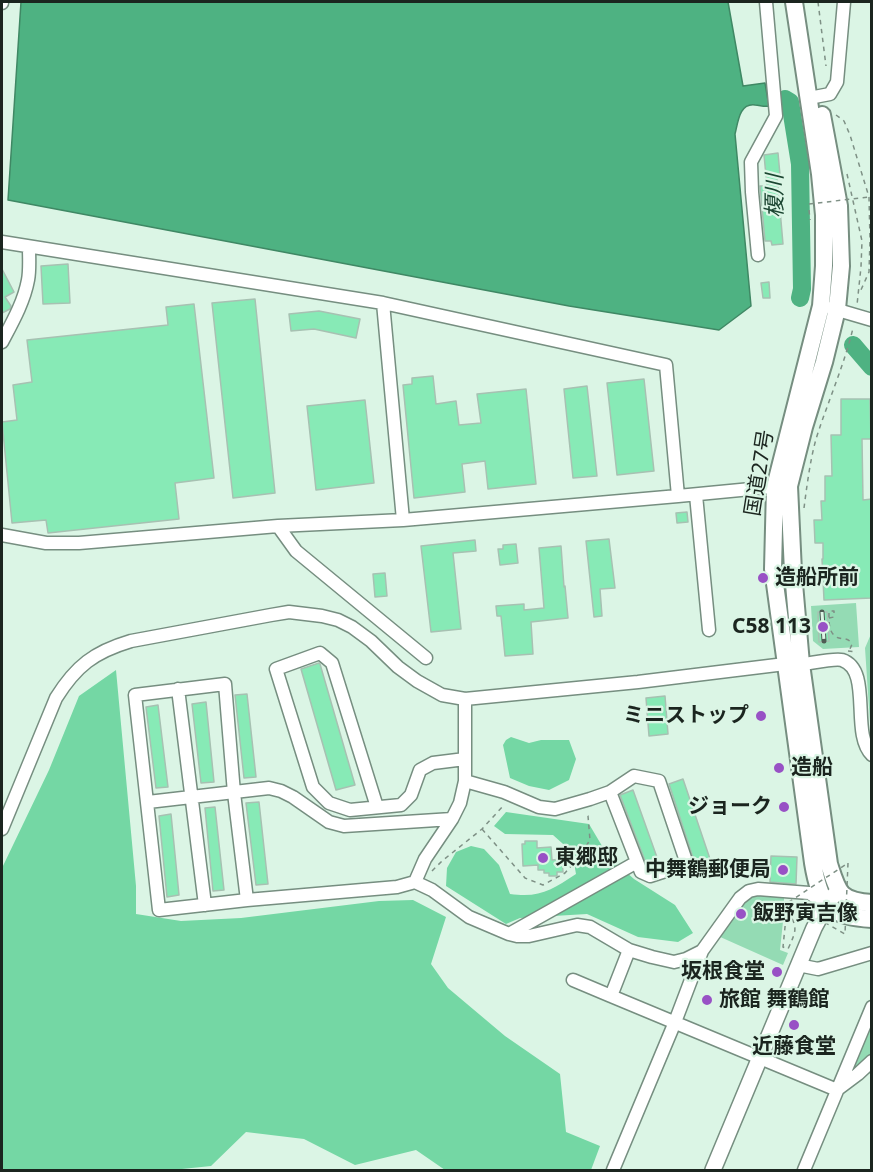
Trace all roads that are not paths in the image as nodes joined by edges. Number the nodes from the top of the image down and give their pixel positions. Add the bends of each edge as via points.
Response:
1 (766, 2) edge
2 (794, 2) edge
3 (806, 2) edge
4 (843, 2) edge
5 (814, 97) junction
6 (2, 242) edge
7 (29, 247) junction
8 (758, 255) dead end
9 (382, 303) junction
10 (829, 307) junction
11 (872, 320) edge
12 (2, 342) edge
13 (782, 486) junction
14 (696, 495) junction
15 (678, 496) junction
16 (403, 520) junction
17 (278, 526) junction
18 (2, 535) edge
19 (709, 630) dead end
20 (426, 658) dead end
21 (793, 664) junction
22 (178, 689) junction
23 (465, 699) junction
24 (872, 755) edge
25 (465, 759) junction
26 (465, 781) junction
27 (610, 792) junction
28 (234, 793) junction
29 (192, 797) junction
30 (148, 802) junction
31 (377, 807) junction
32 (452, 819) junction
33 (2, 828) edge
34 (637, 862) junction
35 (417, 883) junction
36 (838, 891) junction
37 (247, 900) junction
38 (872, 903) edge
39 (827, 904) junction
40 (205, 905) junction
41 (872, 919) edge
42 (509, 934) junction
43 (629, 950) junction
44 (702, 951) junction
45 (872, 953) edge
46 (798, 965) junction
47 (573, 980) dead end
48 (611, 996) junction
49 (872, 1007) edge
50 (675, 1022) junction
51 (759, 1058) junction
52 (872, 1061) edge
53 (837, 1090) junction
54 (613, 1170) edge
55 (713, 1170) edge
56 (804, 1170) edge

1 - 8 street via 776,116 751,162
2 - 5 highway, 国道27号
3 - 5 highway, 国道27号
4 - 5 street via 837,82 830,94
5 - 10 highway, 国道27号
6 - 7 street
7 - 9 street
7 - 12 street via 29,279
9 - 15 street via 666,365
9 - 16 street
10 - 11 street
10 - 13 highway, 国道27号
13 - 14 street
13 - 21 highway, 国道27号 via 773,569
14 - 15 street
14 - 19 street
15 - 16 street
16 - 17 street
17 - 18 street via 79,543 46,543
17 - 20 street via 296,551
21 - 23 street
21 - 24 street via 842,660 853,668 860,681 863,739
21 - 36 highway, 国道27号 via 829,864
21 - 39 highway, 国道27号 via 813,863
22 - 28 street via 225,684
22 - 29 street
22 - 30 street via 135,694
23 - 25 street
23 - 33 street via 442,694 417,681 352,627 322,616 290,612 131,641 95,656 67,681 56,698
25 - 26 street
25 - 31 street via 433,763 420,770 411,795 401,805
26 - 27 street via 555,809
26 - 32 street
27 - 34 street
27 - 34 street via 634,776 659,781 687,864 650,876 641,872
28 - 29 street
28 - 32 street via 268,788 281,791 329,822 344,826
28 - 37 street
29 - 30 street
29 - 40 street
30 - 40 street via 159,910
31 - 31 street via 332,663 320,652 276,669 313,787 329,803 350,810
32 - 35 street via 425,859
34 - 42 street
35 - 37 street
35 - 42 street via 469,917
36 - 38 highway via 850,899
36 - 39 main road
37 - 40 street
39 - 41 highway via 838,912
39 - 44 street via 809,893 749,891
39 - 46 main road
42 - 43 street via 529,936 577,925 590,927
43 - 44 street via 674,962
43 - 48 street
44 - 50 street
45 - 46 street via 818,969
46 - 51 main road
47 - 48 street
48 - 50 street
49 - 53 street
50 - 51 street
50 - 54 street
51 - 53 street
51 - 55 main road
52 - 53 street
53 - 56 street

